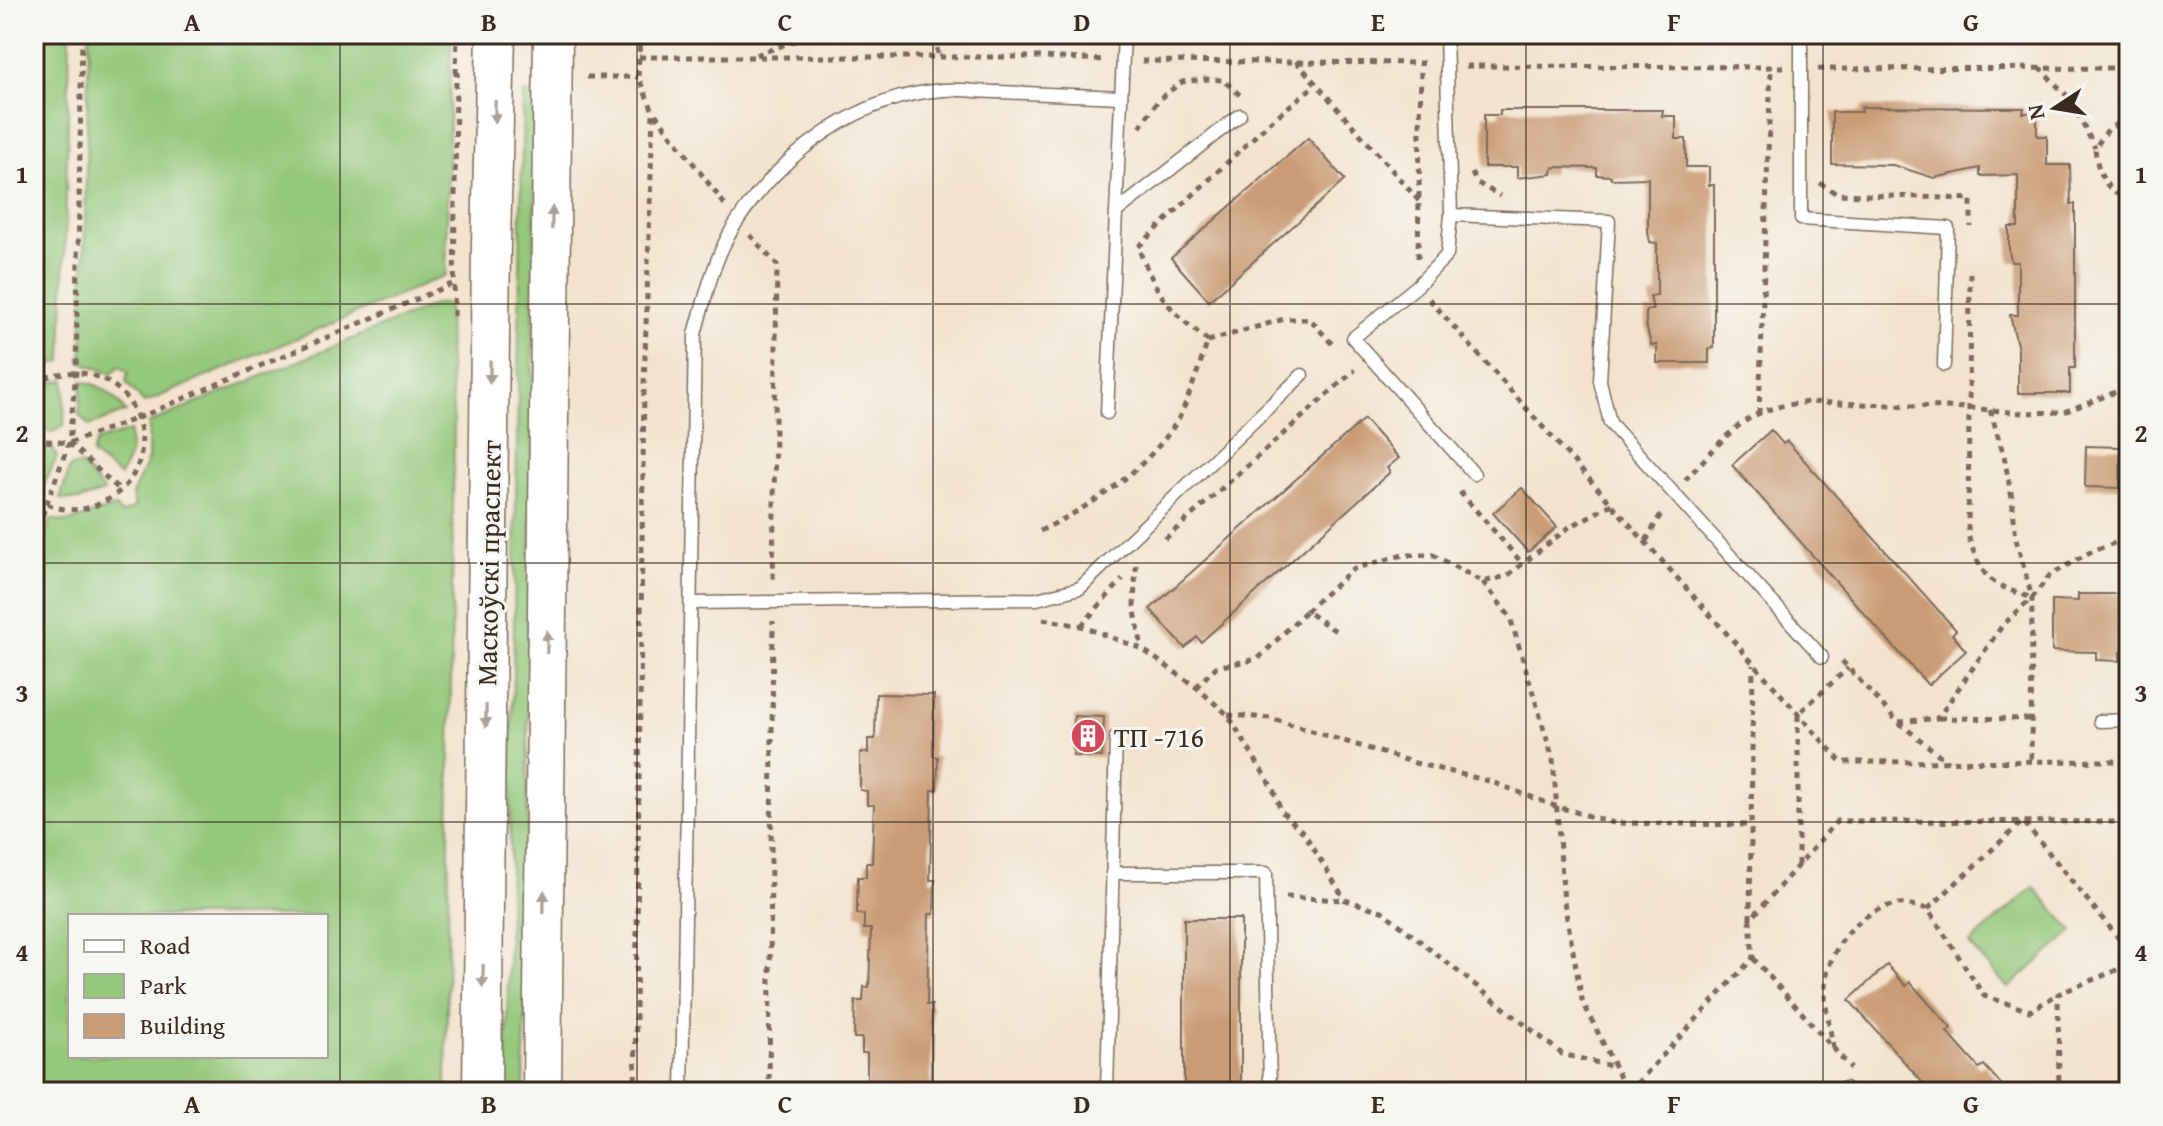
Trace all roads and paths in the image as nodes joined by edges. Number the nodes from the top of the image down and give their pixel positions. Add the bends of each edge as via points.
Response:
1 (82, 34) edge
2 (457, 34) edge
3 (496, 34) edge
4 (553, 34) edge
5 (640, 34) edge
6 (1124, 34) edge
7 (1446, 34) edge
8 (1801, 34) edge
9 (639, 57) junction
10 (752, 57) junction
11 (939, 57) junction
12 (1123, 61) junction
13 (1295, 61) junction
14 (1421, 63) junction
15 (1447, 65) junction
16 (1464, 66) junction
17 (1771, 67) junction
18 (1801, 67) junction
19 (2039, 67) junction
20 (2129, 68) edge
21 (456, 74) junction
22 (467, 75) dead end
23 (587, 77) dead end
24 (638, 77) junction
25 (1463, 79) dead end
26 (1315, 85) junction
27 (1121, 97) junction
28 (1246, 101) dead end
29 (653, 111) junction
30 (1258, 112) dead end
31 (1240, 115) dead end
32 (2129, 119) edge
33 (1270, 122) junction
34 (1140, 128) dead end
35 (2095, 148) junction
36 (1471, 171) dead end
37 (1515, 196) dead end
38 (2129, 197) edge
39 (1420, 201) junction
40 (1116, 212) junction
41 (1451, 215) junction
42 (737, 221) junction
43 (452, 284) junction
44 (1417, 286) junction
45 (454, 329) dead end
46 (1208, 341) junction
47 (1337, 349) dead end
48 (1346, 360) dead end
49 (1944, 365) dead end
50 (1355, 370) junction
51 (76, 372) junction
52 (1302, 375) dead end
53 (34, 382) edge
54 (1365, 382) dead end
55 (2129, 387) edge
56 (1990, 410) junction
57 (1107, 413) dead end
58 (1759, 414) junction
59 (138, 418) junction
60 (34, 440) edge
61 (69, 443) junction
62 (2129, 450) edge
63 (1677, 467) dead end
64 (1474, 474) dead end
65 (1687, 478) junction
66 (1697, 490) dead end
67 (121, 491) junction
68 (1459, 491) dead end
69 (1672, 492) junction
70 (34, 498) edge
71 (1612, 504) junction
72 (47, 506) junction
73 (1040, 531) dead end
74 (34, 538) edge
75 (2127, 539) edge
76 (1646, 541) junction
77 (1159, 544) dead end
78 (1148, 555) dead end
79 (1522, 563) junction
80 (1136, 565) junction
81 (1483, 582) junction
82 (2032, 598) junction
83 (692, 603) junction
84 (773, 603) junction
85 (1306, 611) junction
86 (1038, 618) dead end
87 (1081, 626) junction
88 (1340, 634) dead end
89 (1142, 649) junction
90 (1838, 656) dead end
91 (1822, 657) dead end
92 (1753, 662) junction
93 (1848, 668) junction
94 (1196, 687) junction
95 (1798, 714) junction
96 (1228, 715) junction
97 (1938, 718) junction
98 (2032, 719) junction
99 (2129, 720) edge
100 (2100, 721) dead end
101 (1898, 722) junction
102 (1116, 737) dead end
103 (2129, 761) edge
104 (1948, 762) junction
105 (2031, 763) junction
106 (1558, 807) junction
107 (2023, 821) junction
108 (2129, 822) edge
109 (1751, 825) junction
110 (1798, 866) junction
111 (1112, 873) junction
112 (1266, 897) junction
113 (1345, 900) junction
114 (1928, 909) junction
115 (1750, 920) junction
116 (2129, 951) edge
117 (1753, 958) junction
118 (2129, 965) edge
119 (2058, 994) junction
120 (1833, 1048) junction
121 (1615, 1067) junction
122 (1853, 1070) dead end
123 (482, 1092) edge
124 (542, 1092) edge
125 (635, 1092) edge
126 (682, 1092) edge
127 (769, 1092) edge
128 (1107, 1092) edge
129 (1270, 1092) edge
130 (1628, 1092) edge
131 (1749, 1092) edge
132 (1798, 1092) edge
133 (2059, 1092) edge

1 - 51 path
2 - 21 path
3 -> 123 main road, Маскоўскі праспект
124 -> 4 main road
5 - 9 path
6 - 12 lane
7 - 15 lane
8 - 18 lane
9 - 10 path
9 - 24 path
10 - 11 path
10 - 11 path via 811,35 934,38
11 - 12 path
12 - 13 path
12 - 27 lane
13 - 14 path
13 - 26 path
14 - 15 path
14 - 39 path
15 - 16 path
15 - 41 lane
16 - 17 path
16 - 25 path
17 - 18 path
17 - 58 path
18 - 19 path
18 - 49 lane via 1801,219 1948,228
19 - 20 path
19 - 35 path via 2071,100
21 - 22 path
21 - 43 path
23 - 24 path
24 - 29 path
26 - 33 path
26 - 39 path
27 - 40 lane
27 - 42 lane via 943,90 894,100 852,115 820,136 789,161
28 - 34 path via 1223,80 1182,82 1159,99
29 - 42 path
29 - 125 path
30 - 33 path
31 - 40 lane
32 - 35 path via 2109,128
33 - 46 path via 1138,247 1154,287 1174,313
35 - 38 path via 2097,169 2107,186
36 - 37 path via 1476,182 1500,196
39 - 44 path
40 - 57 lane
41 - 44 lane via 1447,255
41 - 69 lane via 1609,221 1600,381 1610,423
42 - 83 lane via 712,274 695,334
42 - 84 path via 777,265
43 - 45 path
43 - 59 path
44 - 64 lane via 1353,338
44 - 71 path
46 - 47 path via 1284,319 1310,319
46 - 73 path via 1176,425 1103,496
48 - 50 path
50 - 54 path
50 - 77 path
51 - 53 path
51 - 59 path via 99,376 118,388
51 - 61 path
52 - 84 lane via 1080,588 1037,599
55 - 56 path via 2064,412
56 - 58 path via 1809,402
56 - 82 path
58 - 65 path via 1737,428
59 - 61 path
59 - 67 path via 142,446 137,467
60 - 61 path
61 - 67 path
61 - 72 path
62 - 75 path
63 - 65 path
65 - 66 path
65 - 69 path
67 - 72 path via 90,509
68 - 79 path
69 - 76 path
69 - 91 lane
70 - 72 path
71 - 76 path
71 - 79 path via 1568,528
72 - 74 path
75 - 82 path via 2050,575
76 - 92 path
78 - 80 path
79 - 81 path via 1507,576
80 - 87 path
80 - 89 path via 1134,606
81 - 85 path via 1433,555 1403,555 1353,569
81 - 106 path via 1510,617 1553,759
82 - 97 path via 2002,626
82 - 98 path
83 - 84 lane
83 - 126 lane
84 - 127 path
85 - 88 path
85 - 94 path via 1258,659 1216,667
86 - 87 path
87 - 89 path
89 - 94 path
90 - 93 path
92 - 95 path
92 - 109 path
93 - 95 path
93 - 101 path
94 - 96 path
95 - 104 path via 1841,762
95 - 110 path
96 - 106 path via 1270,718 1489,781
96 - 113 path via 1281,811 1304,833
97 - 98 path
97 - 101 path
98 - 105 path
99 - 100 lane
101 - 104 path
102 - 111 lane
103 - 105 path
104 - 105 path
106 - 109 path via 1614,823
106 - 121 path via 1564,902 1582,1000
107 - 108 path
107 - 110 path via 1837,821
107 - 114 path
107 - 116 path
109 - 115 path
110 - 115 path
111 - 112 lane via 1266,873
111 - 128 lane
112 - 113 path
112 - 129 lane
113 - 121 path via 1382,911 1562,1054
114 - 119 path via 1984,996 2030,1011
114 - 120 path via 1900,904 1875,911 1849,931 1832,959 1825,987
115 - 117 path
117 - 120 path
117 - 130 path
118 - 119 path
119 - 133 path
120 - 122 path
121 - 130 path
131 - 132 path

